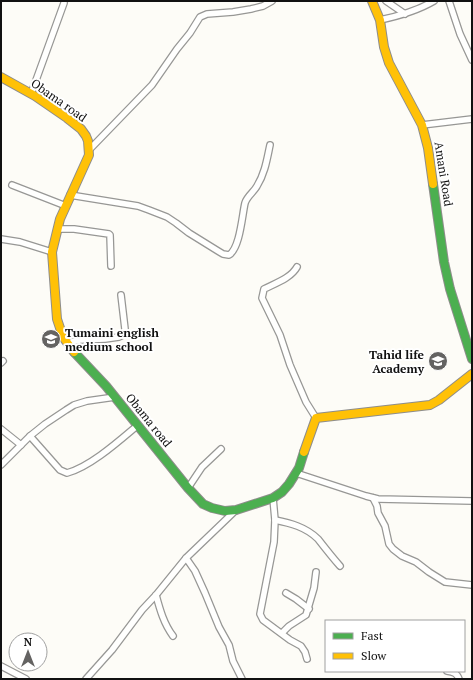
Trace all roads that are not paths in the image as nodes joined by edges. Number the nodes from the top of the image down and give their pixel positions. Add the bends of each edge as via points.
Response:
1 (272, 1) edge
2 (372, 1) edge
3 (386, 1) edge
4 (434, 1) edge
5 (449, 1) edge
6 (64, 3) dead end
7 (262, 3) edge
8 (405, 14) junction
9 (380, 20) junction
10 (472, 60) edge
11 (1, 77) edge
12 (31, 94) junction
13 (472, 119) edge
14 (422, 125) junction
15 (270, 145) dead end
16 (90, 149) junction
17 (12, 185) dead end
18 (70, 195) junction
19 (66, 206) junction
20 (57, 229) junction
21 (1, 239) edge
22 (52, 252) junction
23 (111, 266) dead end
24 (297, 267) dead end
25 (121, 294) dead end
26 (67, 343) junction
27 (472, 358) edge
28 (472, 374) edge
29 (115, 397) junction
30 (316, 418) junction
31 (138, 425) junction
32 (1, 429) edge
33 (30, 436) junction
34 (21, 445) junction
35 (221, 449) dead end
36 (1, 465) edge
37 (296, 472) junction
38 (188, 488) junction
39 (273, 498) junction
40 (374, 498) junction
41 (472, 502) edge
42 (236, 510) junction
43 (275, 520) junction
44 (186, 558) junction
45 (340, 566) dead end
46 (316, 572) dead end
47 (472, 585) edge
48 (286, 593) dead end
49 (156, 596) junction
50 (309, 609) junction
51 (282, 633) junction
52 (173, 636) dead end
53 (307, 659) dead end
54 (1, 666) edge
55 (452, 672) edge
56 (26, 679) edge
57 (86, 679) edge
58 (242, 679) edge
59 (459, 679) edge

1 - 7 street
2 - 9 street, Amani Road
3 - 8 street
4 - 8 street
5 - 10 street
6 - 12 street
7 - 16 street via 233,12 200,17 152,85
8 - 9 street
9 - 14 street, Amani Road via 389,63
11 - 12 street, Obama road
12 - 16 street, Obama road via 80,128 88,139
13 - 14 street
14 - 27 street, Amani Road via 428,148 447,276
15 - 18 street via 267,163 258,185 246,200 237,242 232,254 229,255 218,251 167,217 149,210
16 - 18 street, Obama road
17 - 19 street
18 - 19 street, Obama road
19 - 20 street, Obama road
20 - 22 street, Obama road
20 - 23 street via 109,234
21 - 22 street
22 - 26 street, Obama road via 57,319
24 - 30 street via 279,282 264,289 262,298 280,335 306,402
25 - 26 street via 125,329 123,335
26 - 29 street, Obama road
28 - 30 street via 430,405
29 - 31 street, Obama road
29 - 33 street via 74,405
30 - 37 street, Obama road
31 - 33 street via 94,459 67,473 60,470
31 - 38 street, Obama road
32 - 34 street
33 - 34 street
34 - 36 street
35 - 38 street via 202,467
37 - 39 street, Obama road via 282,492
37 - 40 street
38 - 42 street, Obama road via 207,506 225,511
39 - 42 street, Obama road
39 - 43 street
40 - 41 street
40 - 47 street via 389,544 393,549 445,582
42 - 44 street
43 - 45 street via 308,531
43 - 51 street via 274,542 260,614 263,620
44 - 49 street
44 - 58 street via 195,571
46 - 50 street
48 - 50 street
49 - 52 street via 165,623
49 - 57 street
50 - 51 street via 304,617
51 - 53 street via 301,646
54 - 56 street
55 - 59 street via 457,674

